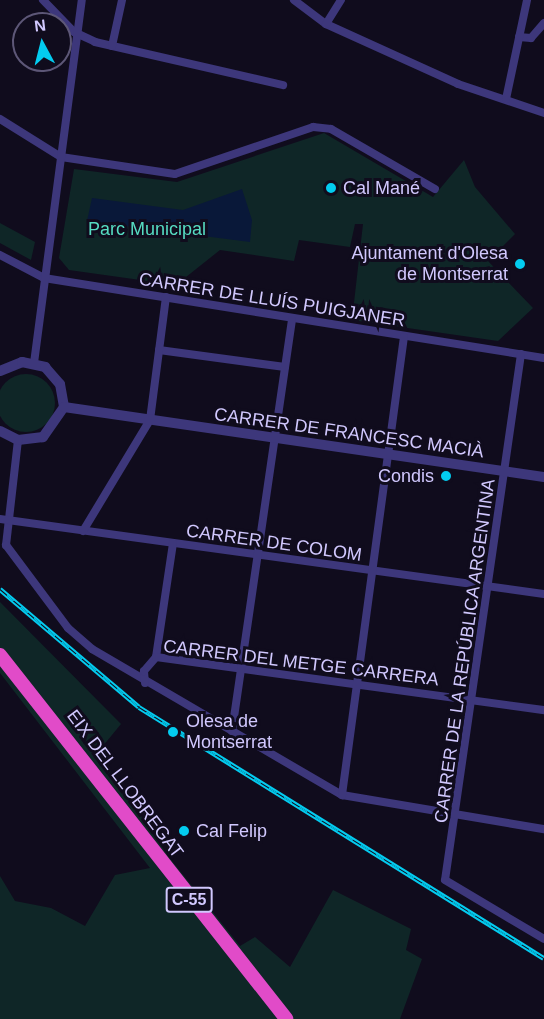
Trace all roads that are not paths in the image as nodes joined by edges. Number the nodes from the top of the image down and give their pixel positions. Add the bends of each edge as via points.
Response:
1 (43, 0) edge
2 (82, 0) edge
3 (122, 0) edge
4 (294, 0) edge
5 (341, 0) edge
6 (527, 0) edge
7 (544, 23) edge
8 (326, 24) junction
9 (74, 32) junction
10 (519, 37) junction
11 (112, 46) junction
12 (283, 85) dead end
13 (506, 99) junction
14 (544, 113) edge
15 (0, 119) edge
16 (61, 157) junction
17 (435, 189) dead end
18 (0, 255) edge
19 (44, 278) junction
20 (166, 297) junction
21 (292, 320) junction
22 (404, 337) junction
23 (159, 350) junction
24 (521, 354) junction
25 (544, 358) edge
26 (34, 363) junction
27 (285, 368) junction
28 (0, 371) edge
29 (64, 407) junction
30 (150, 420) junction
31 (0, 431) edge
32 (18, 440) junction
33 (274, 440) junction
34 (388, 455) junction
35 (506, 471) junction
36 (544, 477) edge
37 (4, 520) edge
38 (83, 531) junction
39 (173, 543) junction
40 (257, 555) junction
41 (372, 573) junction
42 (490, 587) junction
43 (544, 594) edge
44 (0, 656) edge
45 (156, 657) junction
46 (242, 669) junction
47 (145, 683) junction
48 (357, 684) junction
49 (473, 700) junction
50 (544, 710) edge
51 (232, 731) junction
52 (342, 795) junction
53 (457, 817) junction
54 (544, 829) edge
55 (544, 939) edge
56 (286, 1019) edge

1 - 9 street
2 - 9 street
3 - 11 street
4 - 8 street
5 - 8 street
6 - 10 street
7 - 10 street via 531,38
8 - 13 street
9 - 11 street
9 - 16 street
10 - 13 street
11 - 12 street
13 - 14 street
15 - 16 street
16 - 17 street via 175,174 313,127 330,129
16 - 19 street
18 - 19 street, CARRER DE LLUÍS PUIGJANER
19 - 20 street, CARRER DE LLUÍS PUIGJANER
19 - 26 street
20 - 21 street, CARRER DE LLUÍS PUIGJANER
20 - 23 street
21 - 22 street, CARRER DE LLUÍS PUIGJANER
21 - 27 street
22 - 24 street, CARRER DE LLUÍS PUIGJANER
22 - 34 street
23 - 27 street
23 - 30 street
24 - 25 street, CARRER DE LLUÍS PUIGJANER
24 - 35 street, CARRER DE LA REPÚBLICA ARGENTINA
26 - 28 street
26 - 29 street via 54,374
27 - 33 street
29 - 30 street, CARRER DE FRANCESC MACIÀ
29 - 32 street via 53,429
30 - 33 street, CARRER DE FRANCESC MACIÀ
30 - 38 street
31 - 32 street
32 - 37 street
33 - 34 street, CARRER DE FRANCESC MACIÀ
33 - 40 street
34 - 35 street, CARRER DE FRANCESC MACIÀ
34 - 41 street
35 - 36 street, CARRER DE FRANCESC MACIÀ
35 - 42 street, CARRER DE LA REPÚBLICA ARGENTINA
37 - 38 street, CARRER DE COLOM
37 - 47 street via 6,545 19,567 68,628
38 - 39 street, CARRER DE COLOM
39 - 40 street, CARRER DE COLOM
39 - 45 street
40 - 41 street, CARRER DE COLOM
40 - 46 street
41 - 42 street, CARRER DE COLOM
41 - 48 street
42 - 43 street, CARRER DE COLOM
42 - 49 street, CARRER DE LA REPÚBLICA ARGENTINA
44 - 56 highway, EIX DEL LLOBREGAT / C-55
45 - 46 street, CARRER DEL METGE CARRERA
45 - 47 street, CARRER DEL METGE CARRERA via 144,671
46 - 48 street, CARRER DEL METGE CARRERA
46 - 51 street
47 - 51 street
48 - 49 street, CARRER DEL METGE CARRERA
48 - 52 street
49 - 50 street, CARRER DEL METGE CARRERA
49 - 53 street, CARRER DE LA REPÚBLICA ARGENTINA
51 - 52 street
52 - 53 street
53 - 54 street
53 - 55 street, CARRER DE LA REPÚBLICA ARGENTINA via 445,880

